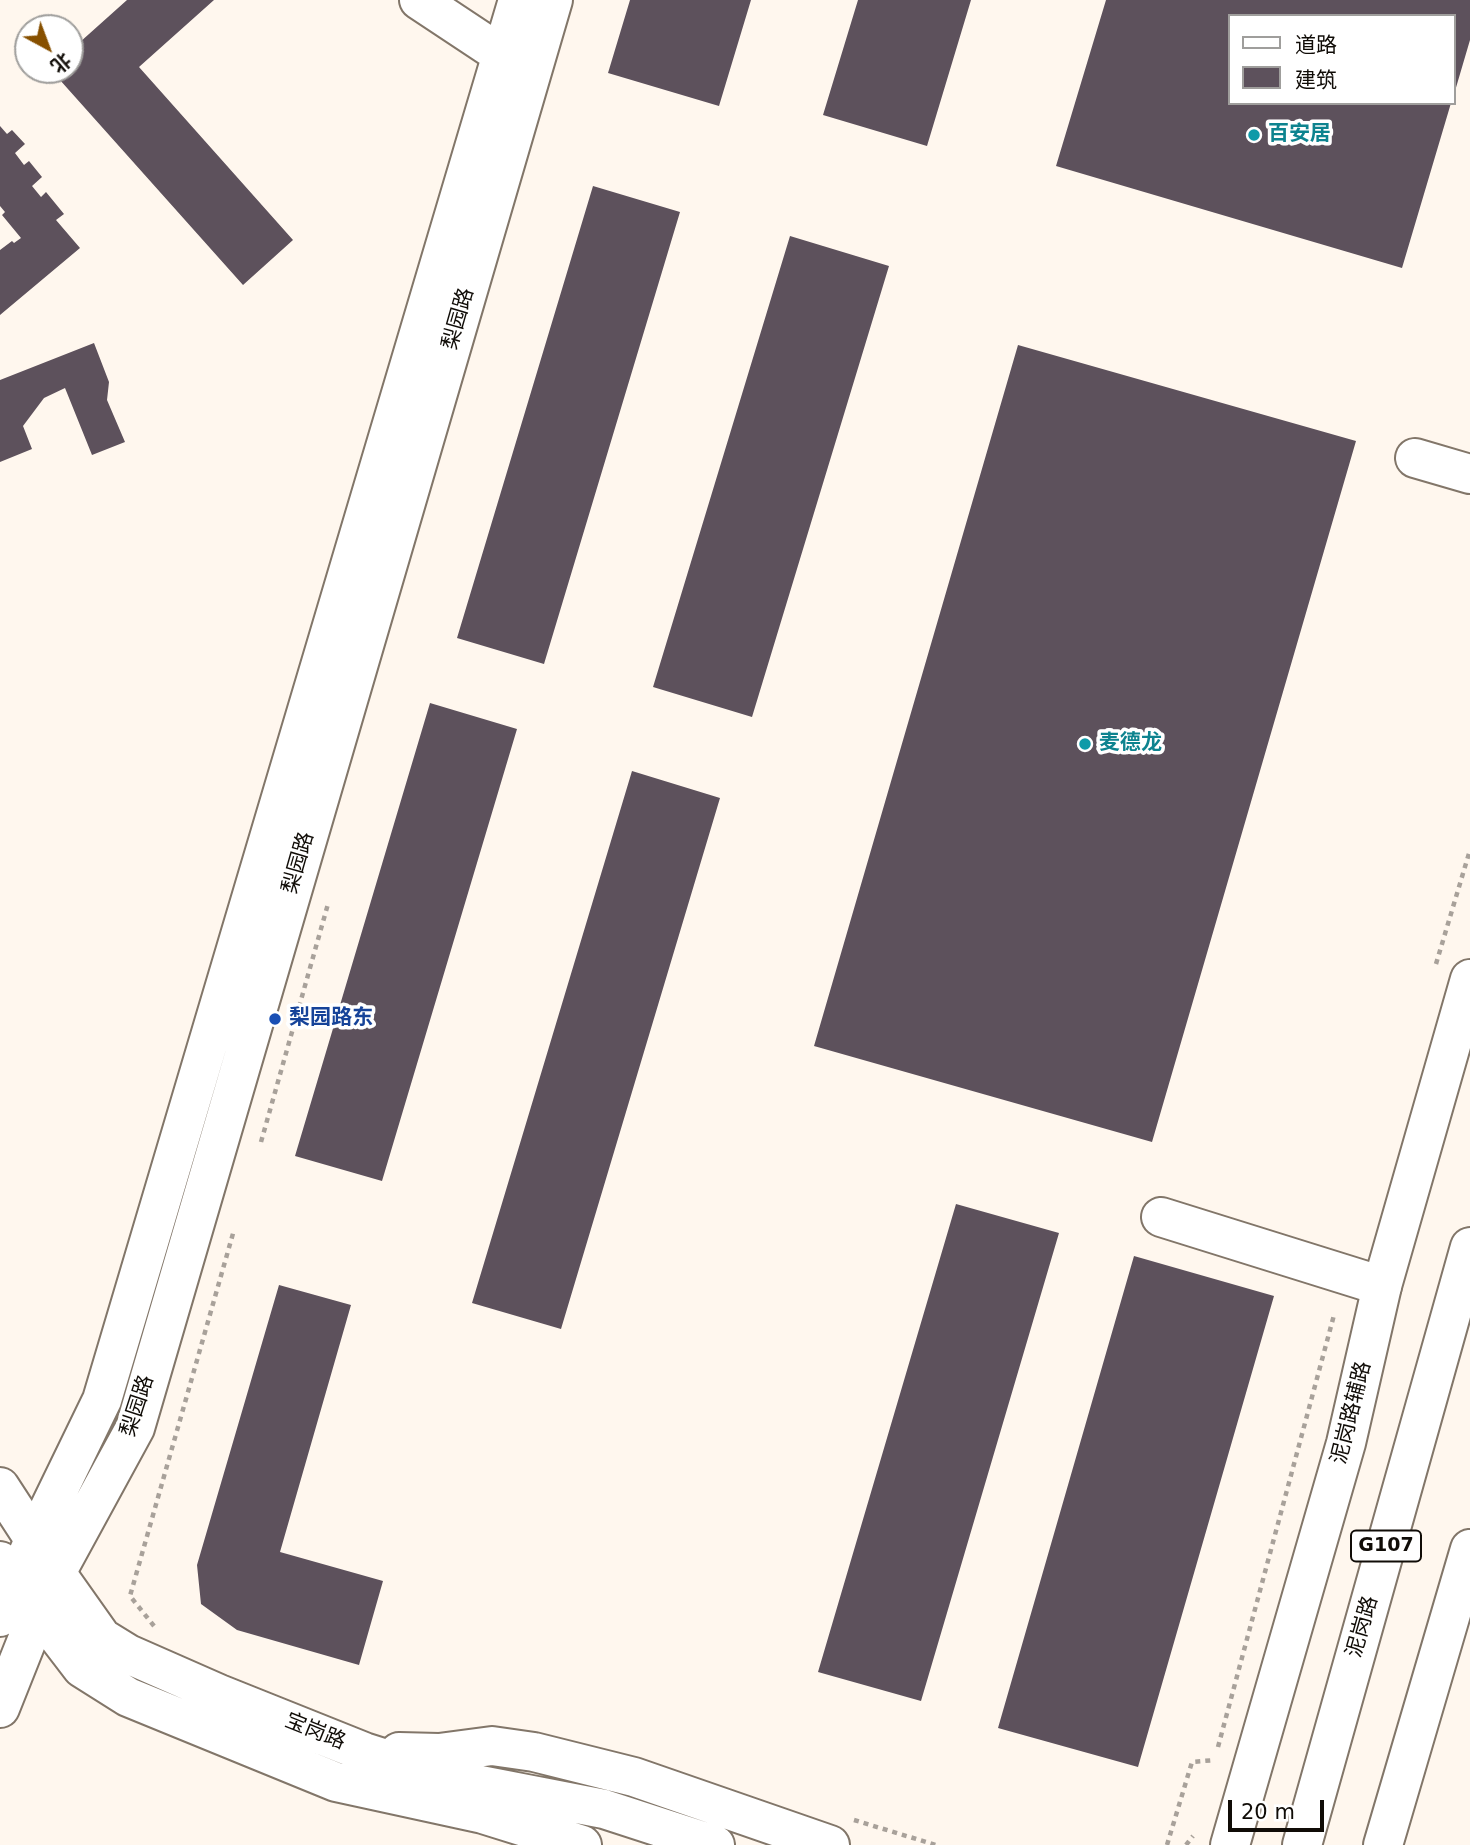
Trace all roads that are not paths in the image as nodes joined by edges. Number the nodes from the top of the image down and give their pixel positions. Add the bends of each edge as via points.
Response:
1 (419, 0) edge
2 (518, 0) edge
3 (552, 0) edge
4 (518, 59) junction
5 (1415, 458) dead end
6 (1470, 474) edge
7 (1470, 979) edge
8 (1161, 1217) dead end
9 (1470, 1247) edge
10 (1382, 1286) junction
11 (0, 1486) edge
12 (35, 1538) junction
13 (1470, 1549) edge
14 (8, 1570) edge
15 (56, 1573) junction
16 (38, 1610) junction
17 (0, 1617) edge
18 (0, 1708) edge
19 (364, 1752) junction
20 (1249, 1777) junction
21 (336, 1782) junction
22 (1198, 1843) edge
23 (506, 1845) edge
24 (582, 1845) edge
25 (715, 1845) edge
26 (830, 1845) edge
27 (1230, 1845) edge
28 (1302, 1845) edge
29 (1383, 1845) edge

1 - 4 main road
2 - 4 main road, 梨园路
3 - 4 main road, 梨园路
4 - 12 main road, 梨园路 via 103,1399
4 - 15 main road, 梨园路 via 135,1427
5 - 6 main road
7 - 10 main road, 泥岗路辅路
8 - 10 main road
9 - 28 main road, 泥岗路 / G107
10 - 20 main road, 泥岗路辅路 via 1346,1443
11 - 12 main road, 宝岗路
12 - 14 main road, 梨园路
12 - 15 main road, 宝岗路
13 - 29 main road
14 - 16 main road, 宝岗路
14 - 17 main road, 梨园路
15 - 16 main road, 梨园路
15 - 19 main road, 宝岗路 via 102,1638 128,1654
16 - 18 main road, 梨园路
16 - 21 main road, 宝岗路 via 82,1668 128,1698
19 - 25 main road, 宝岗路 via 449,1779 604,1809
19 - 26 main road via 439,1753 492,1746 534,1752 634,1777
20 - 22 main road
20 - 27 main road, 泥岗路辅路
21 - 23 main road
21 - 24 main road, 宝岗路 via 483,1814

